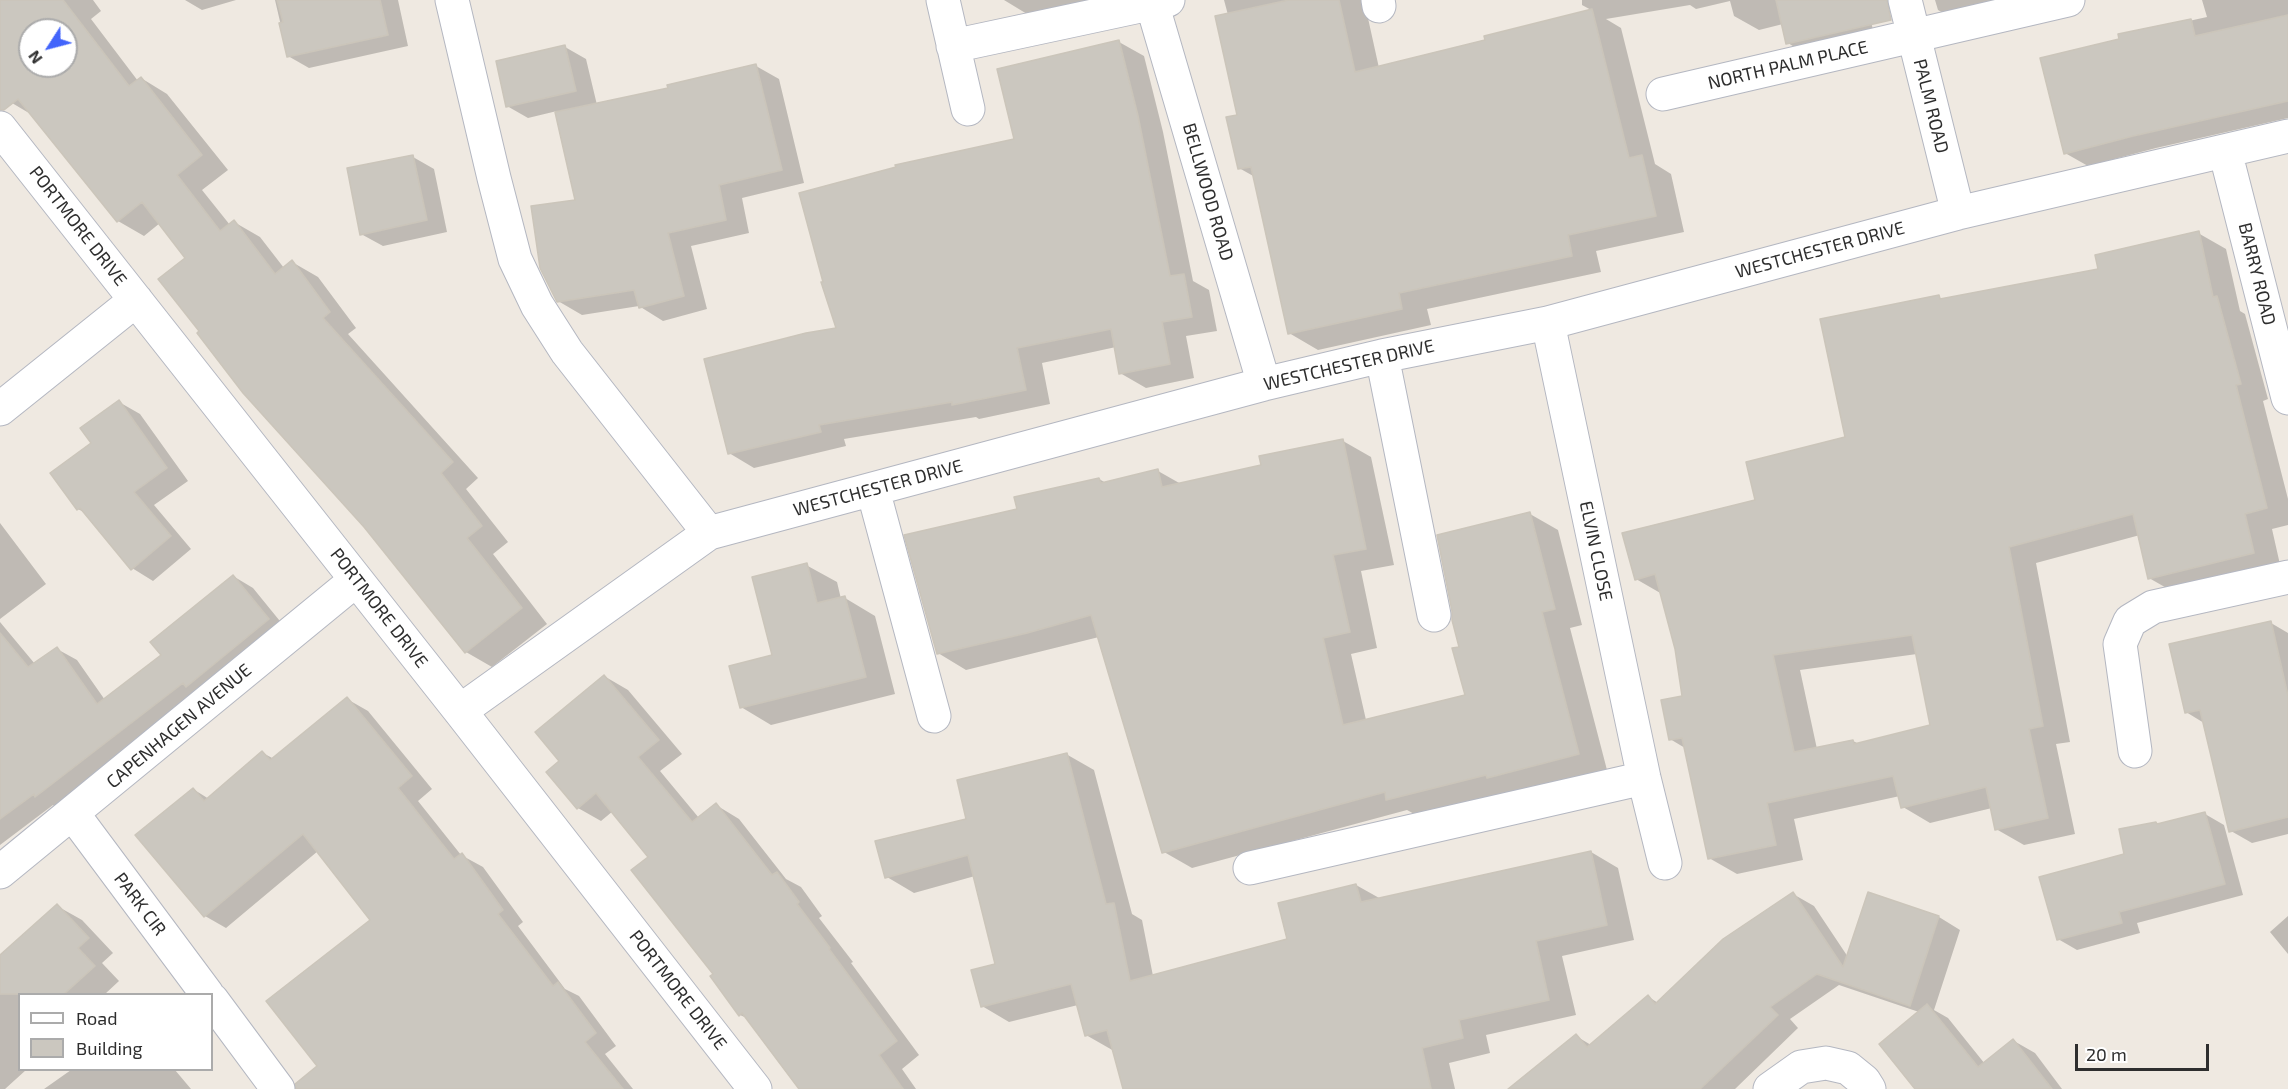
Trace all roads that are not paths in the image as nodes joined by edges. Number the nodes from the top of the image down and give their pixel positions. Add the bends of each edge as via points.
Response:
1 (452, 0) edge
2 (943, 0) edge
3 (1905, 0) edge
4 (2068, 0) edge
5 (1157, 1) edge
6 (1913, 36) junction
7 (953, 46) junction
8 (1663, 94) dead end
9 (969, 109) dead end
10 (0, 128) edge
11 (2288, 136) edge
12 (2225, 151) junction
13 (1958, 213) junction
14 (136, 300) junction
15 (1548, 323) junction
16 (1382, 356) junction
17 (1264, 384) junction
18 (2288, 398) edge
19 (0, 409) edge
20 (873, 490) junction
21 (709, 534) junction
22 (2288, 577) edge
23 (356, 580) junction
24 (1434, 615) dead end
25 (460, 711) junction
26 (934, 716) dead end
27 (2135, 751) dead end
28 (1644, 778) junction
29 (73, 814) junction
30 (1665, 863) dead end
31 (1250, 868) dead end
32 (0, 872) edge
33 (206, 993) edge
34 (213, 1001) edge
35 (278, 1089) edge
36 (755, 1089) edge
37 (1770, 1089) edge
38 (1869, 1089) edge

1 - 21 street via 515,259 537,305 567,352
2 - 7 street
3 - 6 street, PALM ROAD
4 - 6 street, NORTH PALM PLACE
5 - 7 street
5 - 17 street, BELLWOOD ROAD
6 - 8 street, NORTH PALM PLACE
6 - 13 street, PALM ROAD
7 - 9 street
10 - 14 street, PORTMORE DRIVE
11 - 12 street, WESTCHESTER DRIVE
12 - 13 street, WESTCHESTER DRIVE
12 - 18 street, BARRY ROAD
13 - 15 street, WESTCHESTER DRIVE
14 - 19 street
14 - 23 street, PORTMORE DRIVE
15 - 16 street, WESTCHESTER DRIVE
15 - 28 street, ELVIN CLOSE
16 - 17 street, WESTCHESTER DRIVE
16 - 24 street
17 - 20 street, WESTCHESTER DRIVE
20 - 21 street, WESTCHESTER DRIVE
20 - 26 street
21 - 25 street, WESTCHESTER DRIVE
22 - 27 street via 2153,607 2130,621 2120,644
23 - 25 street, PORTMORE DRIVE
23 - 29 street, CAPENHAGEN AVENUE
25 - 36 street, PORTMORE DRIVE
28 - 30 street, ELVIN CLOSE
28 - 31 street
29 - 32 street, CAPENHAGEN AVENUE
29 - 33 street, PARK CIR
34 - 35 street
37 - 38 street via 1801,1067 1826,1063 1848,1068

